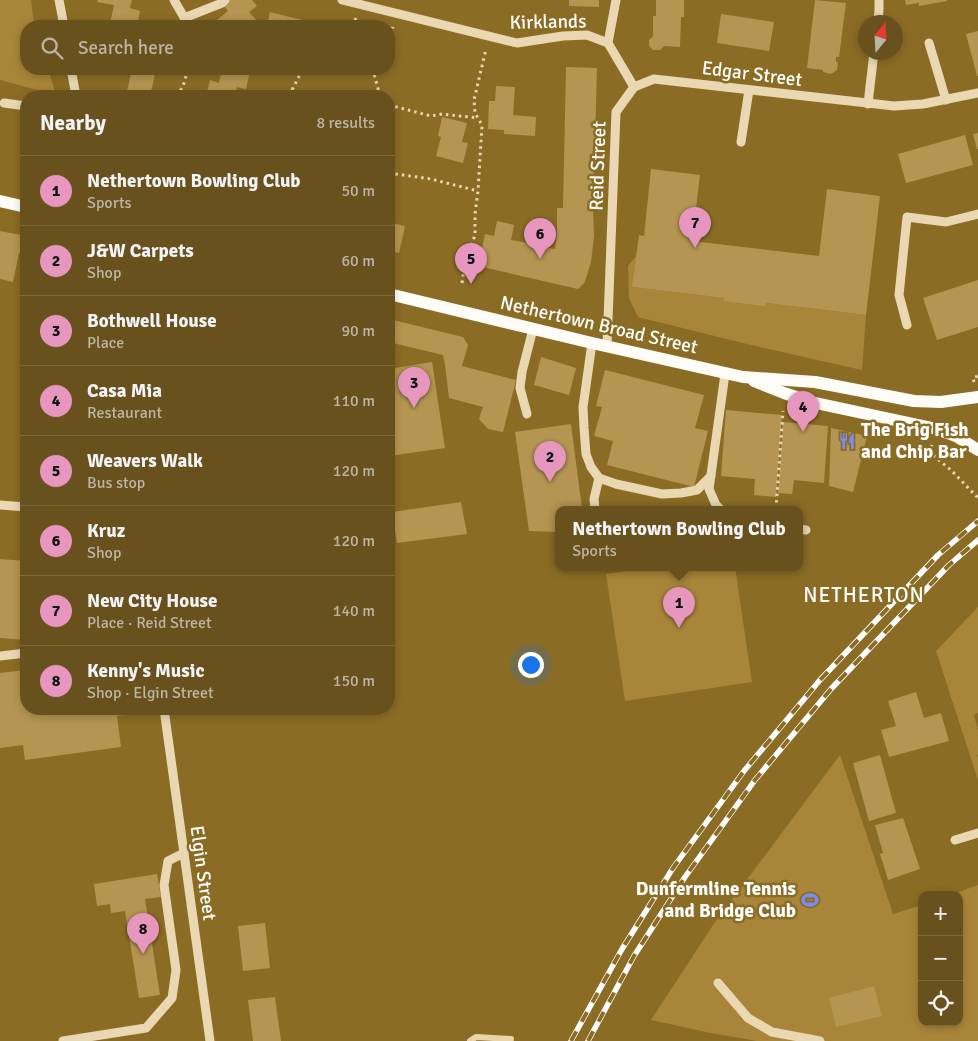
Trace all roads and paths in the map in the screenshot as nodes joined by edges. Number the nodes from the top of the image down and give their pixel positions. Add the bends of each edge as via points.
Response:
1 (59, 0) edge
2 (174, 0) edge
3 (225, 0) edge
4 (342, 0) edge
5 (616, 0) edge
6 (879, 0) edge
7 (879, 15) edge
8 (63, 20) edge
9 (185, 20) edge
10 (190, 20) edge
11 (489, 36) junction
12 (608, 43) junction
13 (929, 43) dead end
14 (873, 60) edge
15 (72, 75) edge
16 (186, 75) edge
17 (300, 75) edge
18 (374, 75) edge
19 (634, 87) junction
20 (75, 90) edge
21 (181, 90) edge
22 (292, 90) edge
23 (378, 90) edge
24 (749, 90) junction
25 (978, 94) edge
26 (946, 100) junction
27 (4, 103) dead end
28 (868, 104) junction
29 (20, 105) edge
30 (395, 107) edge
31 (478, 118) junction
32 (741, 142) dead end
33 (395, 174) edge
34 (478, 191) junction
35 (0, 201) edge
36 (20, 206) edge
37 (978, 214) edge
38 (462, 283) dead end
39 (395, 295) edge
40 (907, 325) dead end
41 (534, 329) junction
42 (592, 343) junction
43 (607, 346) junction
44 (725, 374) junction
45 (743, 377) junction
46 (978, 397) edge
47 (783, 408) dead end
48 (527, 414) dead end
49 (978, 450) edge
50 (711, 476) junction
51 (599, 478) junction
52 (0, 505) edge
53 (595, 506) edge
54 (717, 506) edge
55 (776, 506) edge
56 (20, 507) edge
57 (20, 654) edge
58 (0, 656) edge
59 (165, 715) edge
60 (978, 833) edge
61 (955, 840) dead end
62 (184, 853) junction
63 (718, 983) dead end
64 (63, 1041) edge
65 (210, 1041) edge
66 (820, 1041) edge

1 - 8 street
2 - 9 street
3 - 10 street
4 - 11 street, Kirklands
5 - 12 street
6 - 7 street
11 - 12 street, Kirklands via 517,43 588,35
11 - 31 path via 474,100
12 - 19 street
13 - 26 street
14 - 28 street
15 - 20 street
16 - 21 path
17 - 22 path
18 - 23 path
19 - 24 street, Edgar Street via 654,79
19 - 43 street, Reid Street via 616,112
24 - 28 street, Edgar Street
24 - 32 street
25 - 26 street, Edgar Street
26 - 28 street, Edgar Street via 894,106
27 - 29 street
30 - 31 path via 431,116
31 - 34 path via 482,125
33 - 34 path
34 - 38 path via 475,235
35 - 36 main road
37 - 40 street via 946,222 907,217 899,295
39 - 41 main road, Nethertown Broad Street
41 - 42 main road, Nethertown Broad Street
41 - 48 street via 520,388
42 - 43 main road, Nethertown Broad Street
42 - 51 street via 583,421 586,454
43 - 44 main road, Nethertown Broad Street
44 - 45 main road, Nethertown Broad Street
44 - 50 street
45 - 46 main road, Nethertown Broad Street via 815,382 914,402
45 - 49 main road, Nethertown Broad Street via 811,402 937,429
47 - 55 path
50 - 51 street via 697,490 662,494
50 - 54 street via 710,489
51 - 53 street
52 - 56 street
57 - 58 street
59 - 62 street, Elgin Street
60 - 61 street
62 - 64 street via 168,861 164,885 176,970 172,998 146,1028
62 - 65 street, Elgin Street
63 - 66 street via 748,1018 772,1032

